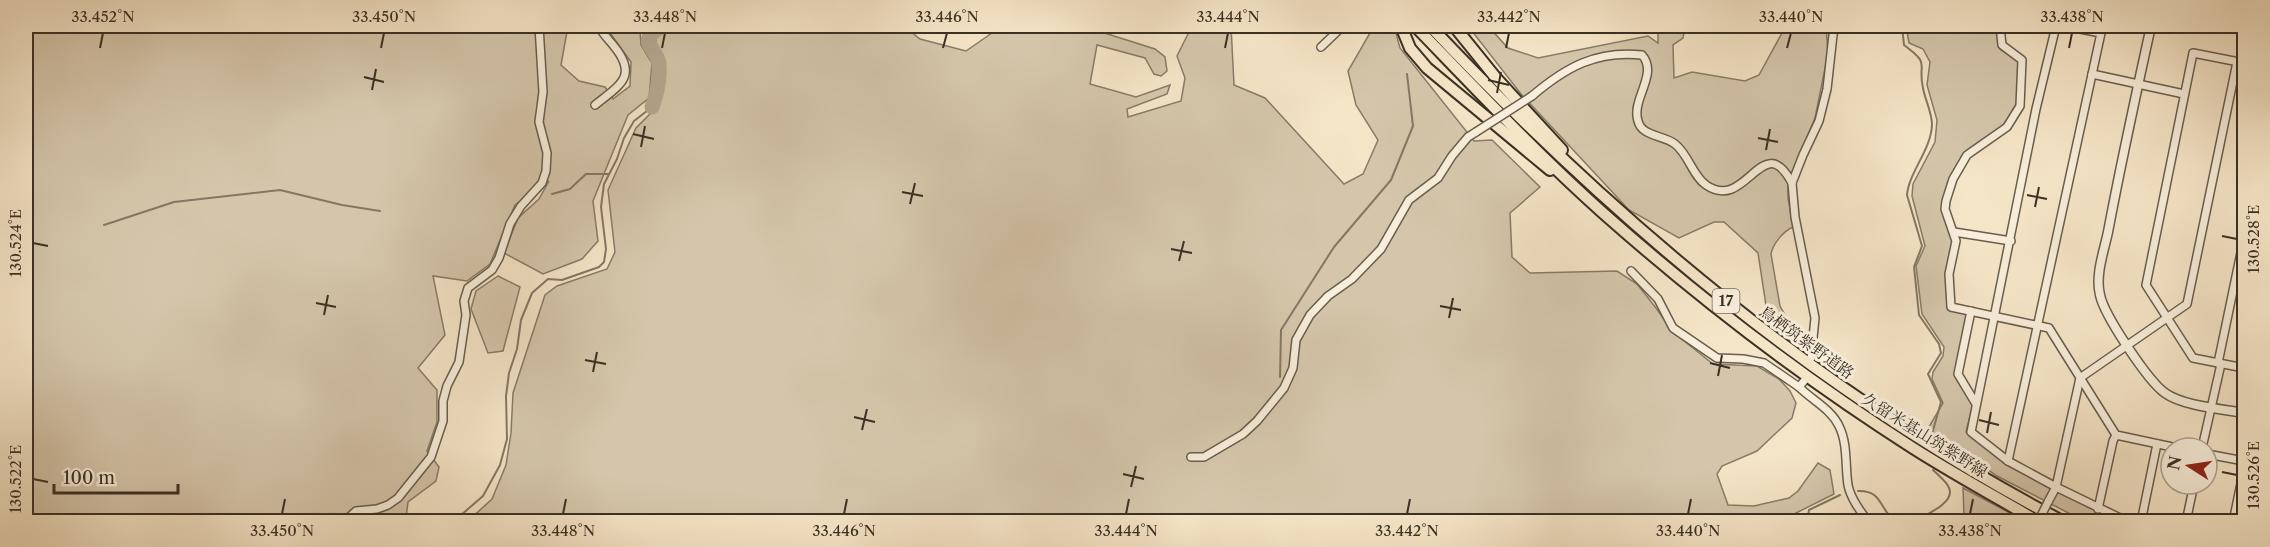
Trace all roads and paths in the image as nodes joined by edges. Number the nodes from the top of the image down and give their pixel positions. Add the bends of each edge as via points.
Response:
1 (539, 26) edge
2 (599, 26) edge
3 (1343, 26) edge
4 (1401, 26) edge
5 (1415, 26) edge
6 (1430, 26) edge
7 (1454, 26) edge
8 (1834, 26) edge
9 (2000, 26) edge
10 (2056, 26) edge
11 (2065, 26) edge
12 (2151, 26) edge
13 (2222, 26) edge
14 (2244, 30) edge
15 (1321, 46) dead end
16 (2240, 62) edge
17 (2092, 74) junction
18 (2138, 85) junction
19 (2184, 94) junction
20 (595, 105) dead end
21 (2020, 106) junction
22 (2036, 109) junction
23 (1792, 183) junction
24 (1592, 187) junction
25 (1581, 193) junction
26 (1954, 232) junction
27 (2244, 238) edge
28 (2011, 242) junction
29 (1631, 271) dead end
30 (1971, 311) junction
31 (1995, 316) junction
32 (2168, 318) junction
33 (2038, 325) junction
34 (2127, 344) junction
35 (1811, 358) dead end
36 (2220, 363) junction
37 (2244, 368) edge
38 (2080, 378) junction
39 (1804, 381) dead end
40 (1799, 387) junction
41 (1976, 404) junction
42 (2213, 407) junction
43 (2244, 413) edge
44 (2116, 435) junction
45 (2205, 436) edge
46 (2157, 444) joint
47 (1191, 457) dead end
48 (2219, 457) edge
49 (2008, 461) junction
50 (2244, 462) edge
51 (2244, 470) edge
52 (2056, 487) junction
53 (2191, 496) edge
54 (2098, 509) junction
55 (1868, 521) edge
56 (344, 522) edge
57 (1948, 522) edge
58 (1954, 522) edge
59 (2038, 522) edge
60 (2064, 522) edge
61 (2140, 522) edge
62 (2186, 522) edge
63 (2233, 522) edge

1 - 56 street via 543,92 539,123 547,153 542,183 510,224 492,270 468,288 459,362 447,386 443,421 431,457 398,498 388,505 356,511
2 - 20 street via 621,55 626,75 622,84
3 - 15 street
4 - 25 main road, 17 via 1410,48 1427,68 1536,161
5 - 25 main road, 17
6 - 24 main road, 鳥栖筑紫野道路 / 17
7 - 24 main road, 17
8 - 23 street via 1819,121
9 - 21 street via 2002,45 2022,60
10 - 22 street
11 - 17 street via 2100,33
12 - 18 street
13 - 14 street
16 - 19 street via 2193,53
16 - 32 street via 2187,304
17 - 18 street
17 - 33 street
18 - 19 street
18 - 34 street via 2099,281 2104,306
19 - 32 street via 2146,285
21 - 22 street
21 - 26 street via 2007,127 1967,155 1953,178 1945,209
22 - 28 street
23 - 35 street via 1815,318
23 - 47 street, bridge via 1785,171 1768,165 1758,168 1734,190 1725,192 1702,182 1673,142 1641,128 1640,95 1648,68 1642,55 1611,54 1584,61 1468,136 1438,178 1409,200 1381,249 1310,315 1296,340 1293,368 1284,388 1257,421 1204,457
24 - 60 main road, 鳥栖筑紫野道路 / 17 via 1778,342 1909,433
25 - 59 main road, 久留米基山筑紫野線 / 17 via 1712,305 1822,387 1913,448
26 - 28 street
26 - 30 street via 1956,242 1949,274 1951,307
27 - 36 street
28 - 31 street
29 - 40 street via 1658,299 1673,328 1717,358 1764,363
30 - 31 street
30 - 41 street via 1958,374
31 - 33 street
31 - 41 street
32 - 34 street
32 - 36 street via 2193,358
33 - 38 street via 2049,328
33 - 49 street
34 - 38 street
34 - 42 street via 2164,393
36 - 37 street
36 - 42 street
38 - 44 street
38 - 52 street
39 - 40 street
40 - 55 street via 1831,413 1840,427 1848,487
41 - 49 street via 1971,432
42 - 43 street
42 - 45 street
44 - 46 street
44 - 54 street
46 - 61 street
48 - 50 street
49 - 52 street
51 - 63 street
52 - 54 street
52 - 59 street, bridge
53 - 62 street
54 - 61 street
57 - 58 street

